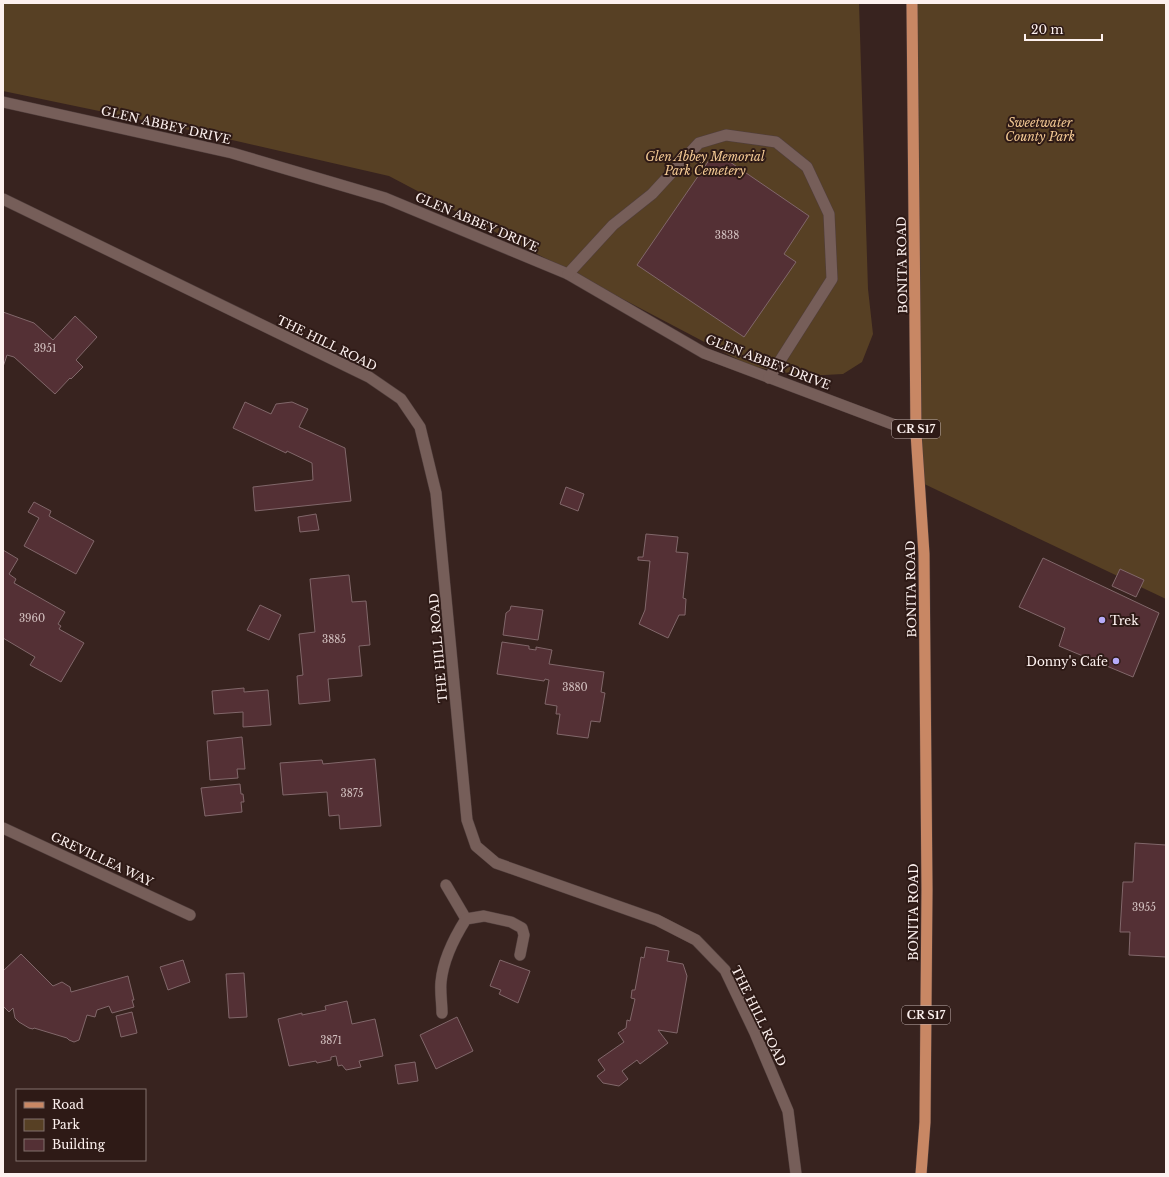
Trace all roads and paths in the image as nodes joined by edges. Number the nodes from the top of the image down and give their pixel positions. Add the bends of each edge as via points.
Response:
1 (912, 3) edge
2 (3, 102) edge
3 (3, 200) edge
4 (568, 274) junction
5 (769, 378) junction
6 (916, 433) junction
7 (3, 828) edge
8 (446, 884) dead end
9 (190, 915) dead end
10 (466, 919) junction
11 (520, 955) dead end
12 (442, 1013) dead end
13 (796, 1174) edge
14 (921, 1174) edge

1 - 6 main road, BONITA ROAD / CR S17
2 - 4 street, GLEN ABBEY DRIVE via 232,153 386,198
3 - 13 street, THE HILL ROAD via 369,377 401,399 420,427 436,493 467,820 476,846 496,863 657,920 696,940 725,970 764,1054 788,1111
4 - 5 street, GLEN ABBEY DRIVE via 704,353
4 - 5 street via 613,225 652,194 699,143 726,135 776,142 807,167 829,214 832,279
5 - 6 street, GLEN ABBEY DRIVE
6 - 14 main road, BONITA ROAD / CR S17 via 924,554 927,890 925,1122
7 - 9 street, GREVILLEA WAY
8 - 10 street
10 - 11 street via 484,916 512,922 522,928 524,935
10 - 12 street via 446,960 441,982

